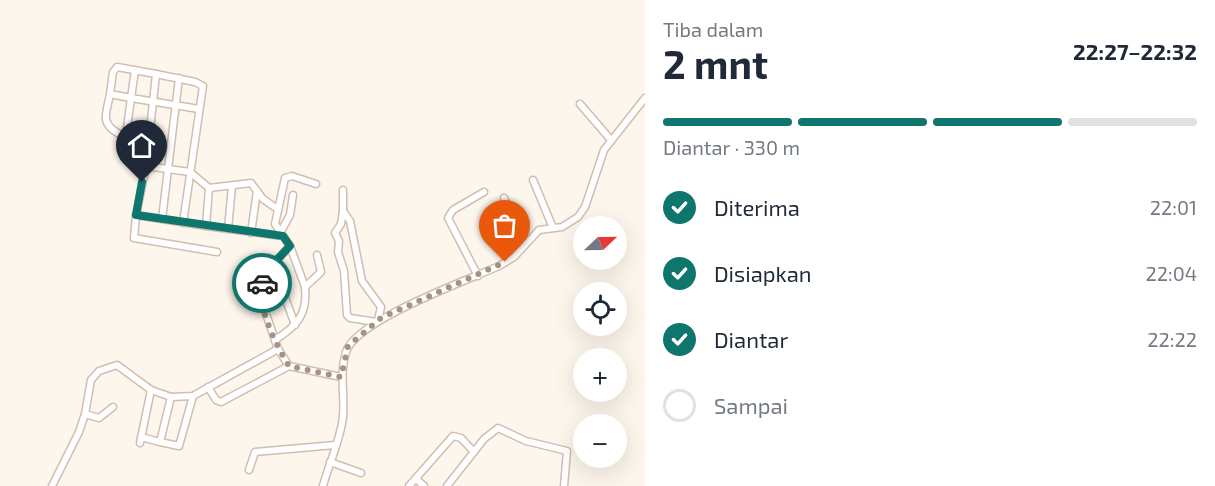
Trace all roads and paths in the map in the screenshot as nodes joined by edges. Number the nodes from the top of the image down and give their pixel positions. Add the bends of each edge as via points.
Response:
1 (135, 70) junction
2 (156, 74) junction
3 (179, 78) junction
4 (110, 94) junction
5 (131, 98) junction
6 (645, 98) edge
7 (152, 101) junction
8 (175, 104) junction
9 (580, 104) dead end
10 (199, 110) junction
11 (126, 135) junction
12 (611, 140) junction
13 (148, 142) junction
14 (146, 166) junction
15 (168, 168) junction
16 (190, 172) junction
17 (532, 180) dead end
18 (316, 184) dead end
19 (232, 186) junction
20 (209, 188) junction
21 (343, 190) dead end
22 (257, 191) junction
23 (484, 192) dead end
24 (293, 195) dead end
25 (504, 198) dead end
26 (276, 208) junction
27 (343, 211) junction
28 (136, 215) junction
29 (162, 219) junction
30 (183, 223) junction
31 (206, 226) junction
32 (553, 228) junction
33 (228, 229) junction
34 (251, 233) junction
35 (281, 234) junction
36 (524, 244) junction
37 (290, 246) junction
38 (217, 252) dead end
39 (317, 255) dead end
40 (273, 264) junction
41 (478, 276) junction
42 (305, 287) junction
43 (377, 322) junction
44 (295, 325) junction
45 (275, 340) junction
46 (278, 349) junction
47 (289, 366) junction
48 (341, 377) junction
49 (208, 387) junction
50 (151, 390) junction
51 (193, 396) junction
52 (171, 397) junction
53 (113, 407) dead end
54 (85, 414) junction
55 (160, 442) junction
56 (335, 445) junction
57 (474, 452) junction
58 (330, 462) junction
59 (249, 470) dead end
60 (361, 473) dead end
61 (416, 479) junction
62 (52, 486) edge
63 (323, 486) edge
64 (409, 486) edge
65 (424, 486) edge
66 (447, 486) edge
67 (564, 486) edge

1 - 2 street
1 - 4 street via 114,69
1 - 5 street
2 - 3 street
2 - 7 street
3 - 8 street
3 - 10 street via 202,85
4 - 5 street
4 - 11 street via 106,120
5 - 7 street
5 - 11 street
6 - 12 street
7 - 8 street
7 - 13 street
8 - 10 street
8 - 15 street
9 - 12 street
10 - 16 street
11 - 13 street via 134,141
12 - 32 street via 585,207 574,221
13 - 14 street
14 - 15 street
14 - 28 street
15 - 16 street
15 - 29 street
16 - 20 street
16 - 30 street
17 - 32 street
18 - 26 street via 286,177
19 - 20 street
19 - 22 street via 248,182
19 - 33 street
20 - 31 street
21 - 27 street
22 - 26 street
22 - 34 street
23 - 41 street via 453,210 448,220
24 - 35 street via 290,215
25 - 36 street
26 - 35 street via 275,224
27 - 43 street via 350,221 362,281 381,306
27 - 43 street via 335,233 348,315
28 - 29 street
28 - 38 street via 134,238
29 - 30 street
30 - 31 street
31 - 33 street
32 - 36 street via 539,230
33 - 34 street
34 - 35 street
35 - 37 street
36 - 41 street via 514,257
37 - 40 street
37 - 42 street
39 - 42 street via 321,272
40 - 44 street
40 - 45 street via 259,293
41 - 43 street
42 - 44 street via 306,307
43 - 48 street via 348,346
44 - 45 street
45 - 46 street
46 - 47 street
46 - 49 street
47 - 48 street
47 - 49 street via 221,402
48 - 56 street via 343,416
49 - 51 street
50 - 52 street
50 - 54 street via 117,365 107,367 91,380
50 - 55 street via 140,440
51 - 52 street
51 - 55 street via 181,446
52 - 55 street
53 - 54 street via 99,417
54 - 62 street
56 - 58 street
56 - 59 street via 255,452
57 - 61 street via 453,435
57 - 66 street
57 - 67 street via 498,428 526,441 567,451
58 - 60 street
58 - 63 street
61 - 64 street
61 - 65 street

